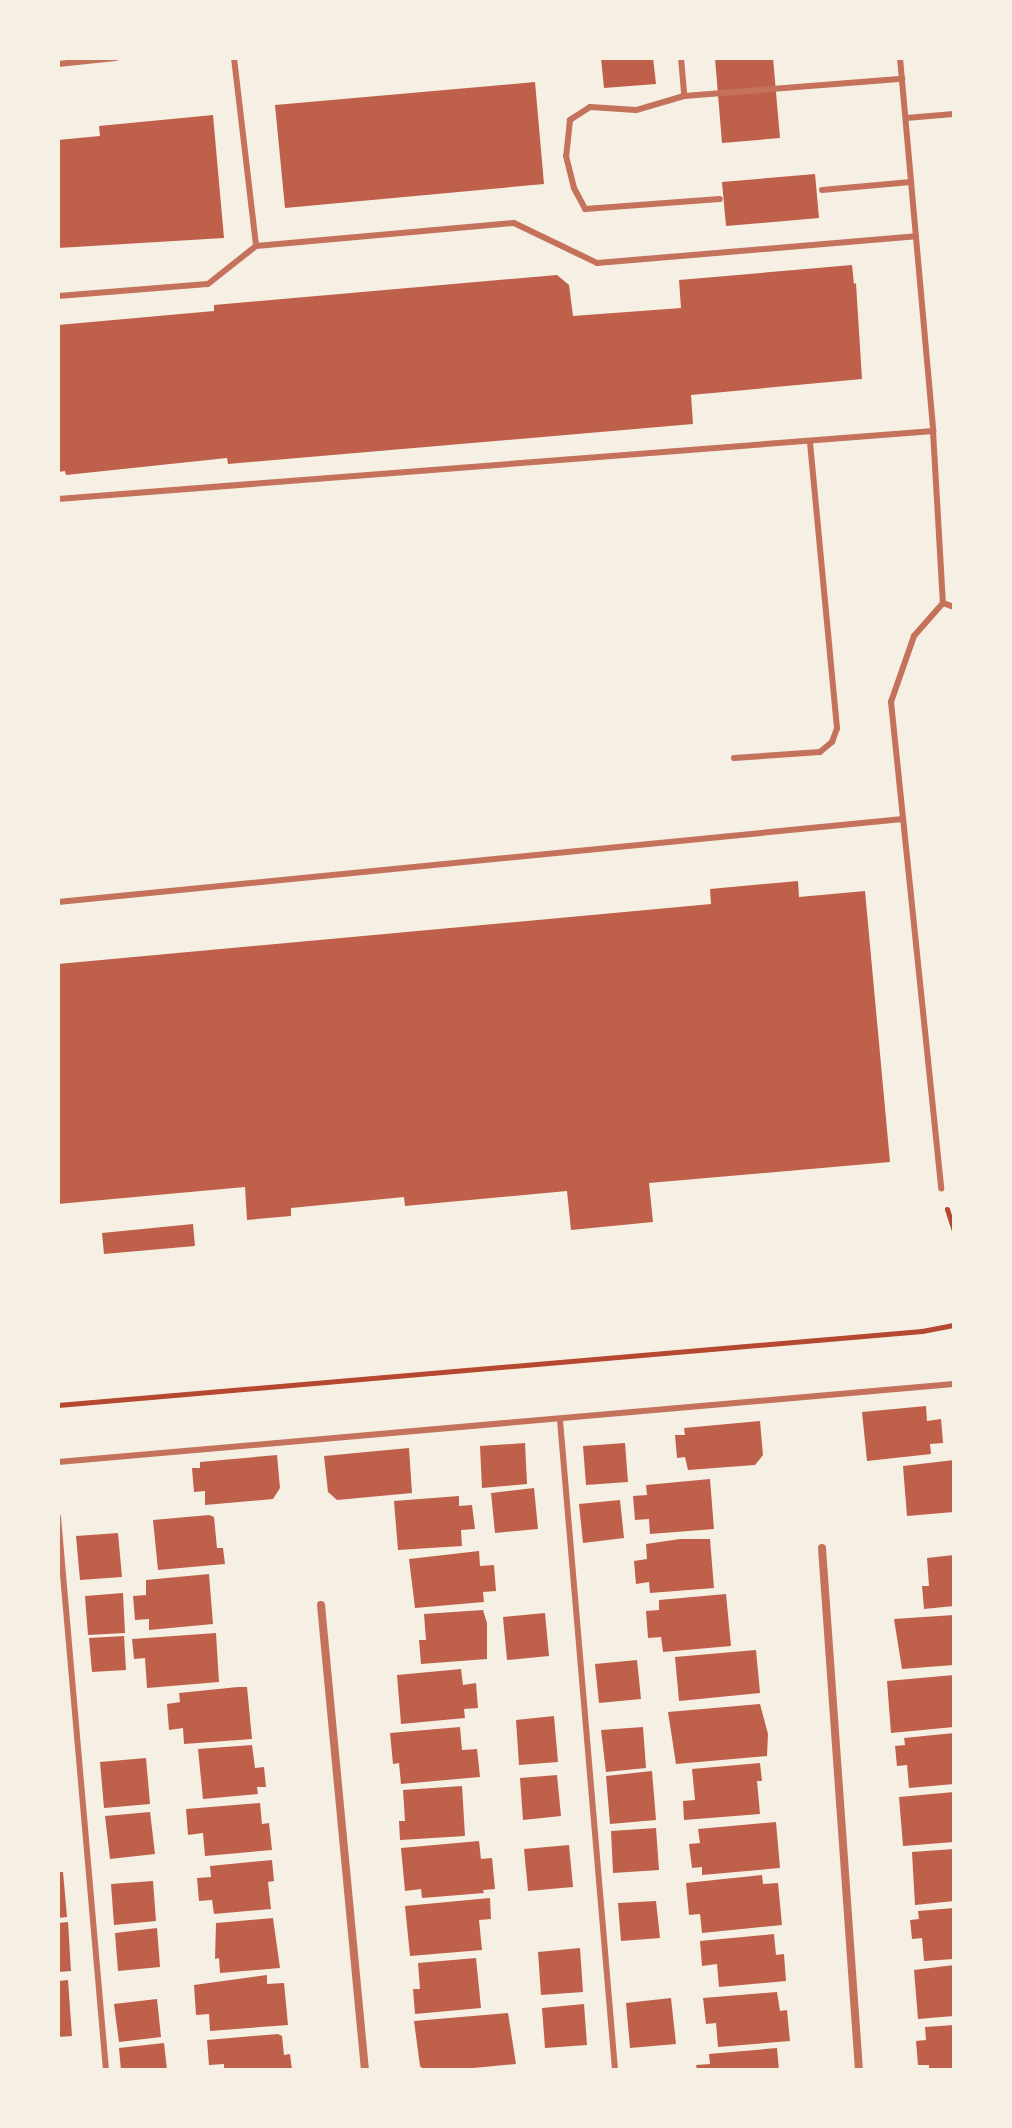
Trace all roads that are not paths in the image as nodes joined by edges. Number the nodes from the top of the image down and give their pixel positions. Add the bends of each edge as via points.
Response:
1 (116, 58) edge
2 (234, 58) edge
3 (681, 58) edge
4 (900, 58) edge
5 (58, 64) edge
6 (902, 79) junction
7 (684, 96) junction
8 (954, 114) edge
9 (906, 118) junction
10 (911, 182) junction
11 (822, 190) dead end
12 (720, 199) dead end
13 (916, 236) junction
14 (256, 246) junction
15 (58, 296) edge
16 (933, 431) junction
17 (810, 441) junction
18 (58, 499) edge
19 (943, 603) junction
20 (954, 607) edge
21 (734, 758) dead end
22 (903, 819) junction
23 (58, 902) edge
24 (941, 1188) dead end
25 (954, 1384) edge
26 (560, 1420) junction
27 (58, 1462) edge
28 (58, 1517) edge
29 (822, 1548) dead end
30 (321, 1605) dead end
31 (106, 2070) edge
32 (365, 2070) edge
33 (615, 2070) edge
34 (859, 2070) edge

1 - 5 lane
2 - 14 lane
3 - 7 lane
4 - 6 lane
6 - 7 lane
6 - 9 lane
7 - 12 lane via 636,110 590,107 570,120 566,156 574,188 585,209
8 - 9 lane
9 - 10 lane
10 - 11 lane
10 - 13 lane
13 - 14 lane via 597,263 514,223
13 - 16 lane
14 - 15 lane via 208,284
16 - 17 lane
16 - 19 lane
17 - 18 lane
17 - 21 lane via 837,728 832,742 820,752
19 - 20 lane
19 - 22 lane via 914,636 891,702
22 - 23 lane
22 - 24 lane
25 - 26 lane
26 - 27 lane
26 - 33 lane
28 - 31 lane
29 - 34 street
30 - 32 street

